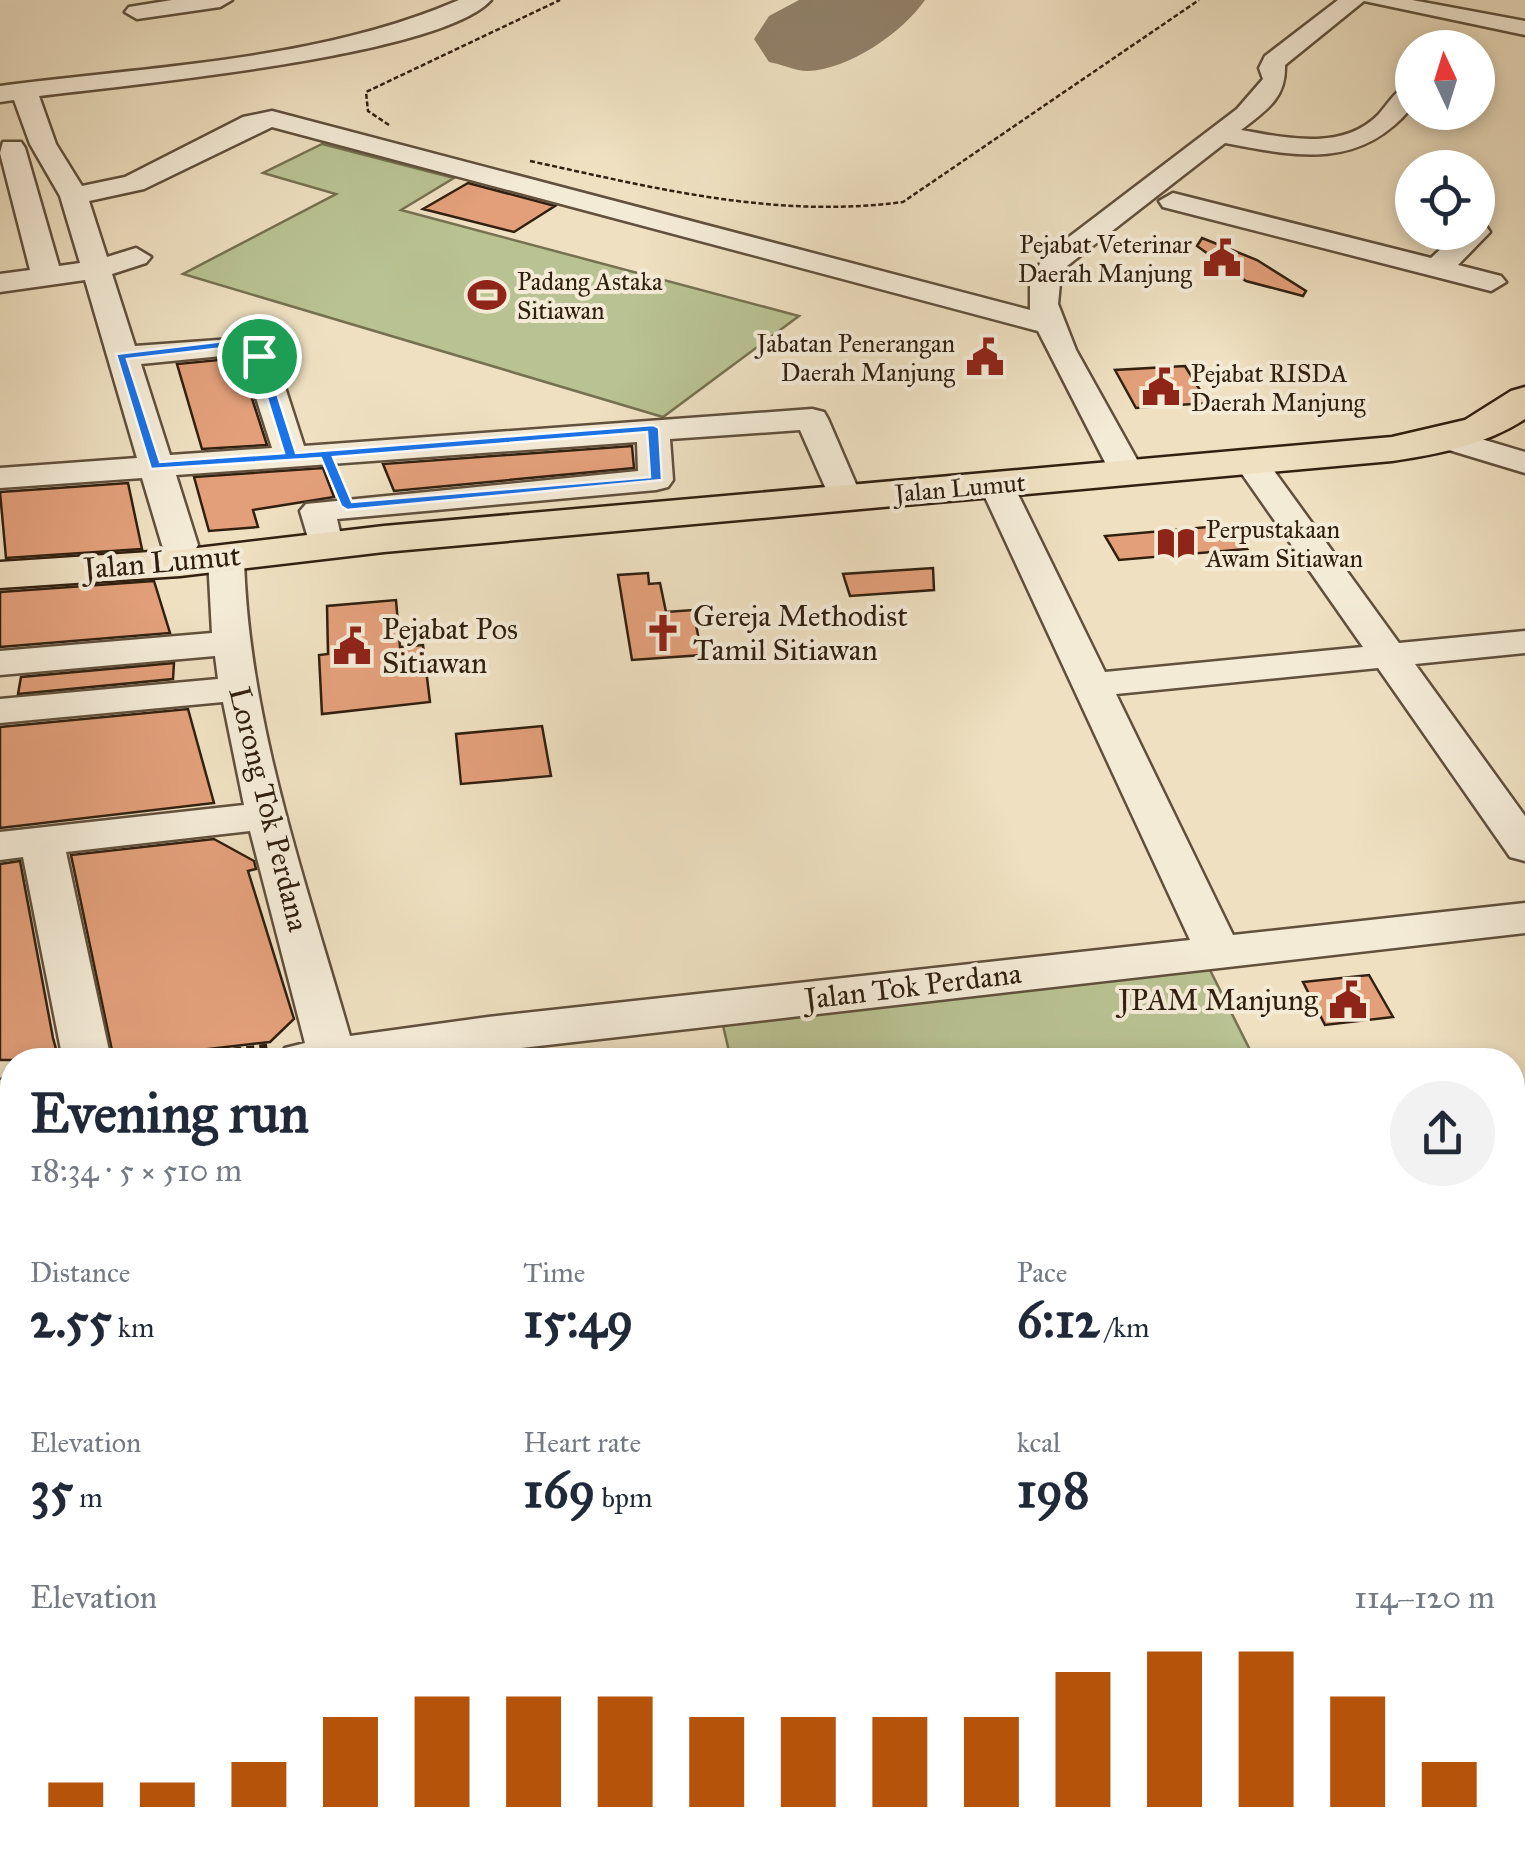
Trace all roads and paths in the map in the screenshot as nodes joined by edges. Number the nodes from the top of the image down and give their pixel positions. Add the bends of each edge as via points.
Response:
1 (220, 0) edge
2 (479, 0) edge
3 (560, 0) edge
4 (1199, 0) edge
5 (1353, 0) edge
6 (1374, 0) edge
7 (135, 6) edge
8 (1480, 20) junction
9 (1525, 28) edge
10 (1471, 30) edge
11 (160, 73) junction
12 (12, 92) edge
13 (1395, 110) edge
14 (390, 126) dead end
15 (1220, 134) junction
16 (43, 144) junction
17 (6, 149) edge
18 (514, 157) dead end
19 (74, 196) junction
20 (1173, 201) dead end
21 (1457, 250) edge
22 (136, 257) dead end
23 (1437, 268) junction
24 (95, 270) junction
25 (47, 277) junction
26 (1491, 282) dead end
27 (0, 283) edge
28 (1050, 325) junction
29 (120, 357) junction
30 (1525, 400) edge
31 (653, 428) junction
32 (1452, 440) junction
33 (308, 455) junction
34 (1525, 463) edge
35 (1252, 464) junction
36 (156, 466) junction
37 (1128, 474) junction
38 (0, 478) edge
39 (996, 484) junction
40 (845, 498) junction
41 (585, 503) junction
42 (335, 524) junction
43 (384, 539) junction
44 (180, 545) junction
45 (0, 555) edge
46 (226, 558) junction
47 (0, 575) edge
48 (1525, 642) edge
49 (231, 643) junction
50 (1386, 656) junction
51 (2, 663) edge
52 (1092, 685) junction
53 (240, 688) junction
54 (1, 711) edge
55 (267, 816) junction
56 (21, 844) edge
57 (1525, 847) edge
58 (1525, 918) edge
59 (1218, 952) junction
60 (83, 1048) edge
61 (302, 1048) edge
62 (424, 1048) edge

1 - 7 street
2 - 11 street via 378,41
3 - 14 path via 366,92 368,110
4 - 18 path via 903,202 794,212
5 - 15 street via 1274,61 1270,91
6 - 8 street
7 - 11 street
8 - 9 street
8 - 10 street
11 - 12 street
12 - 16 street
13 - 15 street via 1354,142 1306,145
15 - 28 street via 1054,262 1043,304
16 - 17 street
16 - 19 street
17 - 25 street
19 - 24 street
19 - 28 street via 134,183 272,119
20 - 23 street
21 - 23 street
22 - 24 street
23 - 26 street
24 - 25 street
24 - 29 street
25 - 27 street
28 - 37 street
29 - 33 street via 250,344
29 - 36 street
30 - 32 highway, Jalan Lumut
31 - 33 street
31 - 40 street via 812,419
31 - 41 street via 656,480
32 - 34 street
32 - 35 highway, Jalan Lumut
33 - 36 street
33 - 42 street
35 - 37 highway, Jalan Lumut
35 - 50 street
36 - 38 street
36 - 44 street
37 - 39 highway, Jalan Lumut
39 - 40 highway, Jalan Lumut
39 - 52 street
40 - 41 highway, Jalan Lumut
41 - 42 street
41 - 43 highway, Jalan Lumut
42 - 43 highway, Jalan Lumut
42 - 44 highway, Jalan Lumut
43 - 46 highway, Jalan Lumut
44 - 45 highway, Jalan Lumut
46 - 47 highway, Jalan Lumut
46 - 49 street, Lorong Tok Perdana
48 - 50 street
49 - 51 street
49 - 53 street, Lorong Tok Perdana
50 - 52 street
50 - 57 street
51 - 54 street
52 - 59 street
53 - 54 street
53 - 55 street, Lorong Tok Perdana
55 - 56 street
55 - 61 street, Lorong Tok Perdana
56 - 60 street
58 - 59 street, Jalan Tok Perdana
59 - 62 street, Jalan Tok Perdana via 544,1026

